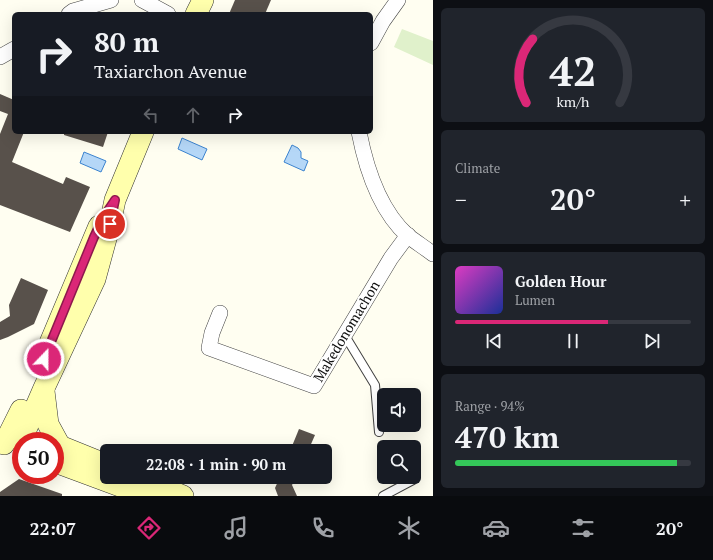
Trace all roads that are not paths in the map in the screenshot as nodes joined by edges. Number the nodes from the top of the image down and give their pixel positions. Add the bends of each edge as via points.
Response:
1 (111, 0) edge
2 (142, 0) edge
3 (203, 0) edge
4 (398, 0) edge
5 (72, 12) edge
6 (164, 12) edge
7 (197, 12) edge
8 (373, 39) edge
9 (12, 50) edge
10 (0, 58) edge
11 (142, 134) edge
12 (359, 134) edge
13 (115, 200) junction
14 (408, 235) junction
15 (433, 254) edge
16 (220, 313) dead end
17 (344, 334) junction
18 (44, 388) junction
19 (377, 408) edge
20 (16, 432) edge
21 (18, 432) edge
22 (50, 432) edge
23 (64, 451) edge
24 (64, 453) edge
25 (100, 463) edge
26 (153, 484) edge
27 (406, 484) edge
28 (147, 496) edge
29 (183, 496) edge
30 (383, 496) edge

1 - 5 street
2 - 6 street
3 - 7 main road
4 - 8 street
9 - 10 street
11 - 13 main road
12 - 14 street via 369,173 382,201
13 - 18 main road via 95,279
13 - 20 main road via 94,237 30,392
14 - 15 street
14 - 17 street, Makedonomachon
16 - 17 street, Makedonomachon via 209,348 314,386
17 - 19 lane via 375,385
18 - 21 main road
18 - 22 main road
23 - 25 main road
24 - 28 main road
26 - 29 main road
27 - 30 lane

